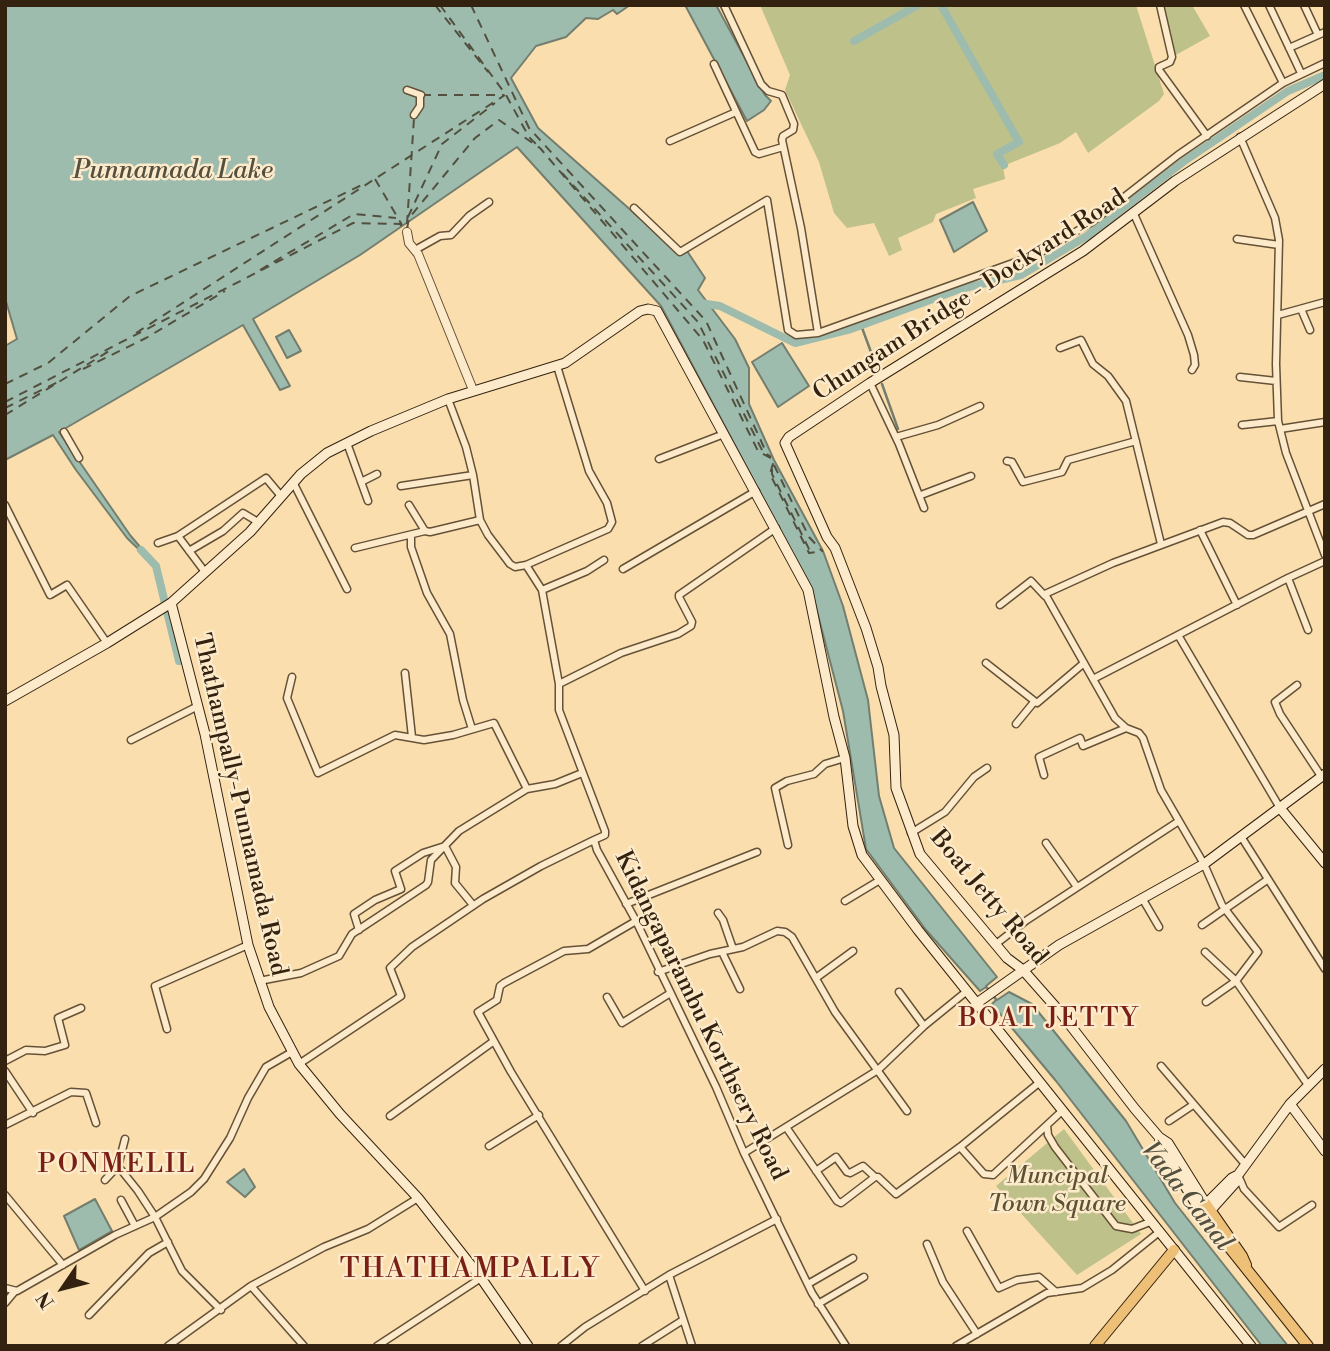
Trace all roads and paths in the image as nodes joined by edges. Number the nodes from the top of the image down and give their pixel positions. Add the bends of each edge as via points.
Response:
1 (724, 5) edge
2 (1160, 5) edge
3 (1244, 5) edge
4 (1269, 5) edge
5 (1304, 5) edge
6 (1322, 33) edge
7 (1289, 48) junction
8 (1325, 63) edge
9 (714, 64) dead end
10 (1301, 73) junction
11 (1283, 83) junction
12 (1325, 84) edge
13 (407, 90) dead end
14 (736, 112) junction
15 (414, 115) dead end
16 (1207, 136) junction
17 (1240, 137) junction
18 (670, 141) dead end
19 (783, 146) junction
20 (489, 202) dead end
21 (634, 208) dead end
22 (1134, 214) junction
23 (407, 232) dead end
24 (1237, 239) dead end
25 (1279, 245) junction
26 (415, 250) junction
27 (1325, 302) edge
28 (1300, 309) junction
29 (1278, 315) junction
30 (1310, 330) dead end
31 (818, 333) junction
32 (1060, 348) dead end
33 (556, 366) junction
34 (1192, 370) dead end
35 (1240, 377) dead end
36 (1276, 381) junction
37 (870, 383) junction
38 (473, 390) junction
39 (448, 399) junction
40 (980, 406) dead end
41 (1278, 421) junction
42 (1325, 422) edge
43 (1242, 425) dead end
44 (1280, 429) junction
45 (64, 432) dead end
46 (724, 434) junction
47 (896, 437) junction
48 (1136, 441) junction
49 (347, 443) junction
50 (789, 452) joint
51 (79, 458) dead end
52 (659, 459) dead end
53 (1007, 461) dead end
54 (377, 474) dead end
55 (473, 475) junction
56 (971, 476) dead end
57 (293, 482) junction
58 (361, 482) junction
59 (401, 486) dead end
60 (756, 491) junction
61 (921, 495) junction
62 (281, 496) junction
63 (368, 501) dead end
64 (1325, 504) edge
65 (5, 505) edge
66 (409, 505) dead end
67 (924, 508) dead end
68 (1308, 512) junction
69 (480, 520) junction
70 (258, 522) junction
71 (776, 528) junction
72 (1200, 530) junction
73 (425, 531) junction
74 (411, 535) junction
75 (178, 536) junction
76 (158, 543) dead end
77 (1161, 544) junction
78 (355, 548) dead end
79 (189, 551) junction
80 (1325, 558) edge
81 (604, 560) dead end
82 (526, 565) junction
83 (623, 569) dead end
84 (205, 572) junction
85 (1288, 578) junction
86 (347, 589) dead end
87 (542, 590) junction
88 (1045, 596) junction
89 (170, 604) junction
90 (1237, 604) junction
91 (1000, 605) dead end
92 (1308, 630) dead end
93 (1178, 635) junction
94 (107, 643) junction
95 (986, 663) dead end
96 (1084, 663) junction
97 (405, 673) dead end
98 (292, 677) dead end
99 (1093, 679) junction
100 (559, 684) junction
101 (1297, 685) dead end
102 (5, 701) edge
103 (1034, 702) junction
104 (196, 707) junction
105 (1016, 724) dead end
106 (1126, 728) junction
107 (472, 729) junction
108 (412, 737) junction
109 (131, 740) dead end
110 (845, 758) junction
111 (987, 768) dead end
112 (582, 774) junction
113 (1044, 775) dead end
114 (1323, 775) edge
115 (527, 789) junction
116 (1280, 808) junction
117 (1179, 821) junction
118 (911, 833) junction
119 (1242, 838) junction
120 (594, 841) junction
121 (1046, 843) dead end
122 (788, 845) dead end
123 (445, 846) junction
124 (757, 852) dead end
125 (1325, 863) edge
126 (1204, 864) junction
127 (880, 880) junction
128 (1267, 880) junction
129 (1077, 887) junction
130 (1142, 898) junction
131 (845, 901) dead end
132 (626, 904) junction
133 (473, 905) junction
134 (1227, 910) junction
135 (718, 913) dead end
136 (636, 921) junction
137 (1202, 925) dead end
138 (1159, 927) dead end
139 (359, 930) junction
140 (996, 944) junction
141 (248, 945) junction
142 (733, 949) junction
143 (853, 951) dead end
144 (722, 952) junction
145 (1205, 952) dead end
146 (1023, 970) junction
147 (1325, 970) edge
148 (658, 972) junction
149 (816, 978) junction
150 (259, 981) junction
151 (1236, 981) junction
152 (740, 989) dead end
153 (967, 991) junction
154 (898, 992) dead end
155 (669, 994) junction
156 (607, 996) dead end
157 (1206, 1002) dead end
158 (977, 1003) junction
159 (81, 1008) dead end
160 (924, 1026) junction
161 (167, 1029) dead end
162 (494, 1041) junction
163 (292, 1052) junction
164 (5, 1061) edge
165 (299, 1064) junction
166 (1161, 1066) dead end
167 (1325, 1069) edge
168 (877, 1070) junction
169 (5, 1071) edge
170 (1040, 1082) junction
171 (1308, 1085) junction
172 (1290, 1104) junction
173 (1193, 1105) junction
174 (907, 1111) dead end
175 (1062, 1111) junction
176 (33, 1112) junction
177 (539, 1115) junction
178 (390, 1116) dead end
179 (1169, 1121) dead end
180 (96, 1123) dead end
181 (5, 1125) edge
182 (1047, 1125) junction
183 (786, 1127) junction
184 (125, 1139) dead end
185 (489, 1146) dead end
186 (960, 1147) junction
187 (1325, 1151) edge
188 (744, 1153) junction
189 (1245, 1164) junction
190 (118, 1166) junction
191 (816, 1171) junction
192 (1238, 1175) junction
193 (875, 1177) junction
194 (105, 1180) dead end
195 (5, 1195) edge
196 (418, 1198) junction
197 (121, 1200) dead end
198 (1312, 1205) dead end
199 (1206, 1211) junction
200 (155, 1217) junction
201 (777, 1219) junction
202 (1150, 1222) junction
203 (135, 1226) junction
204 (967, 1231) dead end
205 (1158, 1233) junction
206 (168, 1242) junction
207 (927, 1244) dead end
208 (1174, 1250) junction
209 (853, 1258) dead end
210 (63, 1265) junction
211 (669, 1275) junction
212 (864, 1277) dead end
213 (481, 1278) junction
214 (808, 1284) junction
215 (251, 1286) junction
216 (5, 1288) edge
217 (15, 1291) junction
218 (645, 1291) junction
219 (1056, 1292) junction
220 (5, 1303) edge
221 (818, 1304) junction
222 (220, 1310) junction
223 (89, 1315) dead end
224 (683, 1320) junction
225 (977, 1334) junction
226 (168, 1346) edge
227 (304, 1346) edge
228 (377, 1346) edge
229 (528, 1346) edge
230 (561, 1346) edge
231 (642, 1346) edge
232 (692, 1346) edge
233 (846, 1346) edge
234 (956, 1346) edge
235 (1095, 1346) edge
236 (1251, 1346) edge
237 (1308, 1346) edge

1 - 19 street via 761,84 785,100 794,127 782,138
2 - 16 street via 1172,57 1159,70
3 - 11 street
4 - 7 street
5 - 6 street
6 - 7 street
7 - 10 street
8 - 10 street
9 - 14 street
10 - 11 street
11 - 16 street
12 - 17 main road, Chungam Bridge - Dockyard Road
13 - 15 street via 421,95
14 - 18 street
14 - 19 street via 757,153
16 - 31 street via 1093,222 1038,254
17 - 22 main road, Chungam Bridge - Dockyard Road
17 - 25 street via 1275,218
19 - 31 street via 802,228
20 - 26 street via 451,235
21 - 31 street via 680,252 767,200 788,330
22 - 34 street via 1192,345
22 - 37 main road, Chungam Bridge - Dockyard Road via 1075,257
23 - 26 street
24 - 25 street
25 - 29 street
26 - 38 street
27 - 28 street
28 - 29 street
28 - 30 street
29 - 36 street
32 - 48 street via 1082,340 1093,364 1126,401
33 - 38 main road
33 - 46 main road via 640,311 657,311
33 - 82 street via 589,471 612,522 608,528
35 - 36 street
36 - 41 street
37 - 47 street
37 - 50 main road, Chungam Bridge - Dockyard Road via 789,437 785,443
38 - 39 main road
39 - 49 main road
39 - 55 street, Kidangaparambu Korthsery Road
40 - 47 street
41 - 43 street
41 - 44 street
42 - 44 street
44 - 68 street
45 - 51 street
46 - 52 street
46 - 60 main road
47 - 61 street
48 - 53 street via 1068,460 1062,472 1023,482
48 - 77 street
49 - 57 main road via 313,462
49 - 58 street
50 - 118 main road, Boat Jetty Road via 835,548 866,628 894,735 895,788
54 - 58 street
55 - 59 street
55 - 69 street, Kidangaparambu Korthsery Road
56 - 61 street
57 - 62 main road
57 - 86 street
58 - 63 street
60 - 71 main road
60 - 83 street
61 - 67 street
62 - 70 main road
62 - 75 street via 266,478
64 - 68 street
65 - 94 street via 50,595 67,585
66 - 73 street
68 - 72 street via 1253,535 1227,522
68 - 80 street
69 - 73 street
69 - 82 street, Kidangaparambu Korthsery Road via 510,564
70 - 79 street via 243,513
70 - 84 main road
71 - 100 street via 678,597 691,626
71 - 110 main road via 808,590
72 - 77 street
72 - 90 street
73 - 74 street
74 - 78 street
74 - 107 street via 428,593 450,634
75 - 76 street
75 - 79 street
77 - 88 street
79 - 84 street
80 - 85 street
81 - 87 street
82 - 87 street, Kidangaparambu Korthsery Road
84 - 89 main road
85 - 90 street
85 - 92 street
87 - 100 street, Kidangaparambu Korthsery Road
88 - 91 street via 1031,581
88 - 96 street
89 - 94 main road
89 - 104 main road, Thathampally-Punnamada Road
90 - 93 street
93 - 99 street
93 - 116 street
94 - 102 main road
95 - 103 street
96 - 99 street
96 - 103 street
97 - 108 street
98 - 108 street via 287,698 318,773 395,735
99 - 106 street via 1115,719
100 - 112 street, Kidangaparambu Korthsery Road via 559,710
101 - 114 street via 1275,702
103 - 105 street
104 - 109 street
104 - 141 main road, Thathampally-Punnamada Road
106 - 113 street via 1083,746 1080,738 1039,757
106 - 117 street via 1142,735 1161,790
107 - 108 street via 424,740
107 - 115 street via 494,723
110 - 122 street via 775,788
110 - 127 main road via 853,826 862,855
111 - 118 street via 945,812
112 - 115 street
112 - 120 street, Kidangaparambu Korthsery Road via 605,831
114 - 116 main road
115 - 123 street via 459,831
116 - 119 main road
116 - 125 main road
117 - 126 street
117 - 129 street
118 - 140 main road, Boat Jetty Road via 920,854
119 - 126 main road
119 - 128 street
120 - 132 street, Kidangaparambu Korthsery Road
120 - 133 street
121 - 129 street
123 - 133 street via 456,867 455,883
123 - 139 street via 431,860 426,885
123 - 139 street via 423,853 395,871 401,889 354,914
124 - 132 street
126 - 130 main road
126 - 134 street
127 - 131 street
127 - 153 main road
128 - 134 street
128 - 147 street
129 - 140 street
130 - 138 street
130 - 146 main road
132 - 136 street, Kidangaparambu Korthsery Road
133 - 165 street via 390,968 401,996
134 - 137 street
134 - 151 street via 1258,952
135 - 142 street
136 - 148 street, Kidangaparambu Korthsery Road
136 - 162 street via 588,949 564,951 501,985 497,1000 478,1012
139 - 150 street via 339,956 301,973
140 - 146 main road, Boat Jetty Road
141 - 150 main road, Thathampally-Punnamada Road
141 - 161 street via 155,986
142 - 144 street
142 - 149 street via 785,932
143 - 149 street
144 - 148 street
144 - 152 street
145 - 151 street
146 - 158 main road
146 - 199 main road, Boat Jetty Road via 1159,1137 1162,1149
148 - 155 street, Kidangaparambu Korthsery Road
149 - 168 street
150 - 163 main road, Thathampally-Punnamada Road
151 - 157 street
151 - 171 street
153 - 158 main road
153 - 160 street
154 - 160 street
155 - 156 street via 622,1023
155 - 188 street, Kidangaparambu Korthsery Road
158 - 170 main road
159 - 164 street via 58,1018 65,1045 46,1051 26,1050
160 - 168 street
162 - 177 street
162 - 178 street
163 - 165 main road, Thathampally-Punnamada Road
163 - 200 street via 266,1067 204,1179
165 - 196 main road, Thathampally-Punnamada Road
166 - 173 street
167 - 171 main road
168 - 174 street
168 - 183 street
169 - 176 street
170 - 175 main road
170 - 186 street
171 - 172 main road
172 - 187 main road
172 - 189 main road
173 - 179 street
173 - 189 street
175 - 182 street
175 - 202 main road
176 - 180 street via 71,1092 86,1093
176 - 181 street
177 - 185 street
177 - 218 street
182 - 186 street via 993,1175 985,1174
182 - 202 street via 1055,1147 1116,1226 1132,1229
183 - 188 street
183 - 191 street
184 - 190 street
186 - 193 street via 899,1193 893,1194
188 - 201 street, Kidangaparambu Korthsery Road
189 - 192 main road
190 - 194 street
190 - 200 street
191 - 193 street via 836,1157 847,1172 863,1166
191 - 193 street via 839,1203
192 - 198 street via 1244,1189 1279,1227
192 - 199 main road
195 - 210 street
196 - 213 main road, Thathampally-Punnamada Road
196 - 215 street via 368,1229
197 - 203 street
199 - 237 main road via 1237,1258
200 - 203 street
200 - 206 street
201 - 211 street
201 - 214 street, Kidangaparambu Korthsery Road
202 - 205 main road
203 - 210 street
204 - 219 street via 999,1288 1039,1277
205 - 208 main road
205 - 219 street via 1082,1288
206 - 222 street via 182,1271
206 - 223 street via 149,1253
207 - 225 street via 943,1282
208 - 235 main road
208 - 236 main road
209 - 214 street
210 - 217 street
211 - 218 street
211 - 224 street
212 - 221 street
213 - 228 street
213 - 229 main road, Thathampally-Punnamada Road
214 - 221 street, Kidangaparambu Korthsery Road
215 - 222 street
215 - 227 street
216 - 217 street
217 - 220 street
218 - 230 street
219 - 225 street
221 - 233 street, Kidangaparambu Korthsery Road
222 - 226 street
224 - 231 street
224 - 232 street
225 - 234 street

